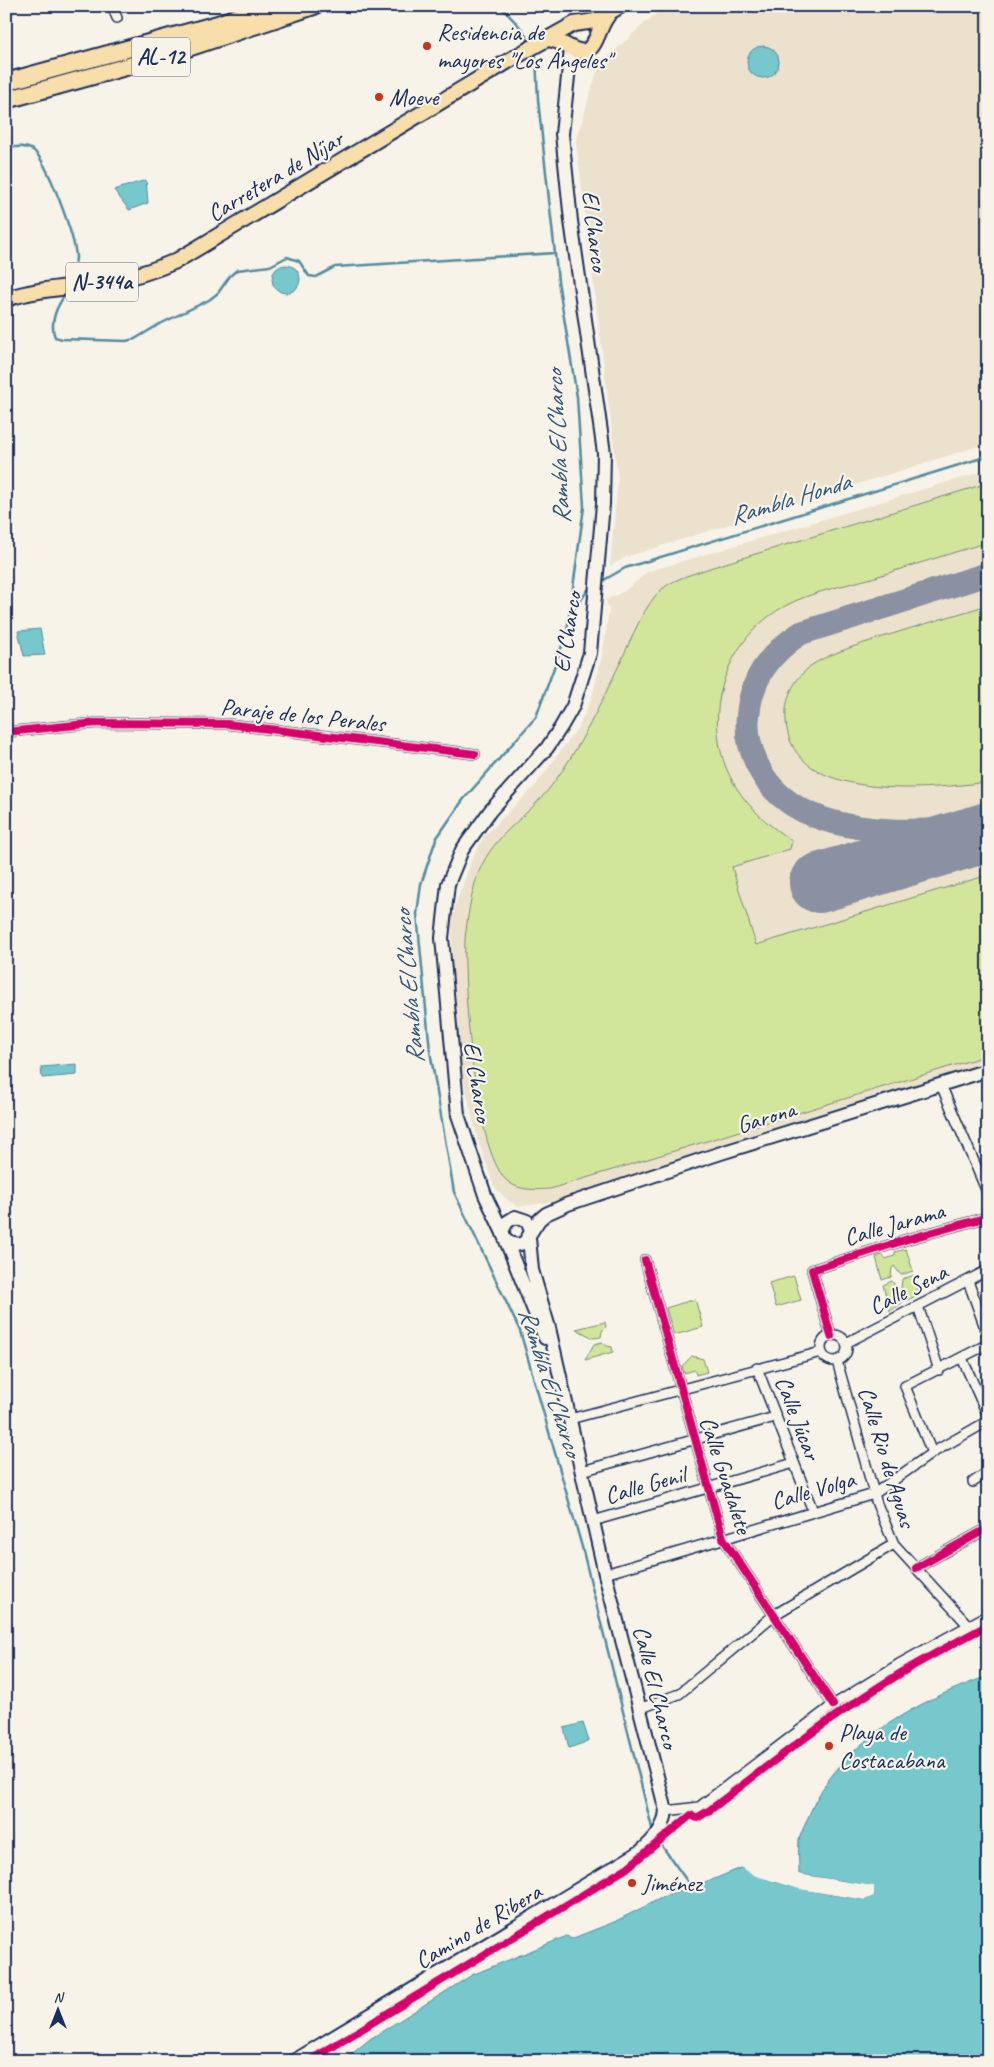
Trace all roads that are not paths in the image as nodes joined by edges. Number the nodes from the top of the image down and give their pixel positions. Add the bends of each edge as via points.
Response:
1 (112, 6) edge
2 (266, 6) edge
3 (314, 6) edge
4 (620, 6) edge
5 (608, 16) junction
6 (117, 18) dead end
7 (587, 23) junction
8 (570, 28) junction
9 (596, 37) junction
10 (547, 39) junction
11 (569, 46) junction
12 (585, 52) junction
13 (6, 82) edge
14 (568, 82) junction
15 (6, 100) edge
16 (6, 299) edge
17 (6, 732) edge
18 (475, 754) dead end
19 (988, 1070) edge
20 (941, 1085) junction
21 (988, 1194) edge
22 (489, 1203) junction
23 (559, 1208) junction
24 (514, 1217) junction
25 (988, 1217) edge
26 (530, 1234) junction
27 (504, 1236) junction
28 (644, 1260) dead end
29 (988, 1270) edge
30 (968, 1280) junction
31 (918, 1306) junction
32 (831, 1336) junction
33 (988, 1336) edge
34 (846, 1343) junction
35 (988, 1344) edge
36 (821, 1352) junction
37 (962, 1358) junction
38 (837, 1361) junction
39 (557, 1366) junction
40 (757, 1368) junction
41 (939, 1370) junction
42 (680, 1389) junction
43 (988, 1416) edge
44 (775, 1417) junction
45 (570, 1419) junction
46 (988, 1421) edge
47 (694, 1439) junction
48 (932, 1453) junction
49 (794, 1463) junction
50 (582, 1470) junction
51 (988, 1472) edge
52 (973, 1482) dead end
53 (708, 1488) junction
54 (874, 1494) junction
55 (813, 1511) junction
56 (593, 1521) junction
57 (988, 1528) edge
58 (723, 1538) junction
59 (894, 1544) junction
60 (916, 1568) junction
61 (605, 1574) junction
62 (774, 1614) junction
63 (988, 1615) edge
64 (968, 1625) junction
65 (834, 1705) junction
66 (639, 1709) junction
67 (666, 1811) junction
68 (294, 2061) edge

1 - 6 street
2 - 13 highway, AL-12 via 218,24
3 - 15 highway, AL-12 via 158,58
4 - 5 main road, Carretera de Níjar / N-344a
5 - 7 main road, Carretera de Níjar / N-344a
5 - 9 main road, Carretera de Níjar / N-344a
7 - 8 main road, Carretera de Níjar / N-344a via 578,22
7 - 9 main road
8 - 10 main road, Carretera de Níjar / N-344a
8 - 11 main road via 566,36
9 - 12 main road, Carretera de Níjar / N-344a via 592,48
10 - 11 main road via 556,39
10 - 16 main road, Carretera de Níjar / N-344a via 176,261 139,275 35,290
11 - 12 main road
11 - 14 main road, El Charco
12 - 14 main road
14 - 22 main road, El Charco via 562,120 564,151 604,453 603,504 590,653 573,706 561,727 547,748 490,811 462,850 448,884 442,938 458,1115
17 - 18 street, Paraje de los Perales via 97,723 227,724
19 - 20 main road, Garona
20 - 21 street
20 - 23 main road, Garona via 721,1153
22 - 24 main road via 499,1212
22 - 27 main road, El Charco
23 - 24 main road
23 - 26 main road via 539,1220
24 - 26 main road via 527,1220
24 - 27 main road via 504,1224
25 - 32 street, Calle Jarama via 812,1270
26 - 27 main road via 520,1245 512,1244
26 - 39 main road, El Charco via 532,1270
27 - 39 main road, El Charco
28 - 42 street, Calle Guadalete
29 - 30 street, Calle Sena
30 - 31 street, Calle Sena
30 - 33 street
31 - 34 street, Calle Sena
31 - 41 street
32 - 34 street via 839,1336
32 - 36 street via 824,1340
34 - 38 street via 846,1353
35 - 37 street
36 - 38 street via 829,1360
36 - 40 street
37 - 41 street
37 - 43 street
38 - 54 street, Calle Rio de Aguas
39 - 45 main road, El Charco
40 - 42 street
40 - 44 street, Calle Júcar
41 - 48 street via 905,1386
42 - 45 street
42 - 47 street, Calle Guadalete
44 - 47 street
44 - 49 street, Calle Júcar
45 - 50 main road, El Charco
46 - 48 street, Calle Volga
47 - 50 street
47 - 53 street, Calle Guadalete
48 - 54 street, Calle Volga
49 - 53 street, Calle Genil
49 - 55 street, Calle Júcar
50 - 56 main road, El Charco
51 - 52 street
53 - 56 street, Calle Genil
53 - 58 street, Calle Guadalete
54 - 55 street, Calle Volga
54 - 59 street, Calle Rio de Aguas
55 - 58 street, Calle Volga
56 - 61 main road, El Charco
57 - 60 street
58 - 61 street, Calle Volga
58 - 62 street, Calle Guadalete
59 - 60 street, Calle Rio de Aguas
59 - 62 street
60 - 64 street, Calle Rio de Aguas
61 - 66 main road, Calle El Charco
62 - 65 street, Calle Guadalete
62 - 66 street via 680,1694
63 - 64 street
64 - 65 street
65 - 67 street via 700,1807
66 - 67 main road, Calle El Charco
67 - 68 main road, Camino de Ribera via 660,1830 640,1852

